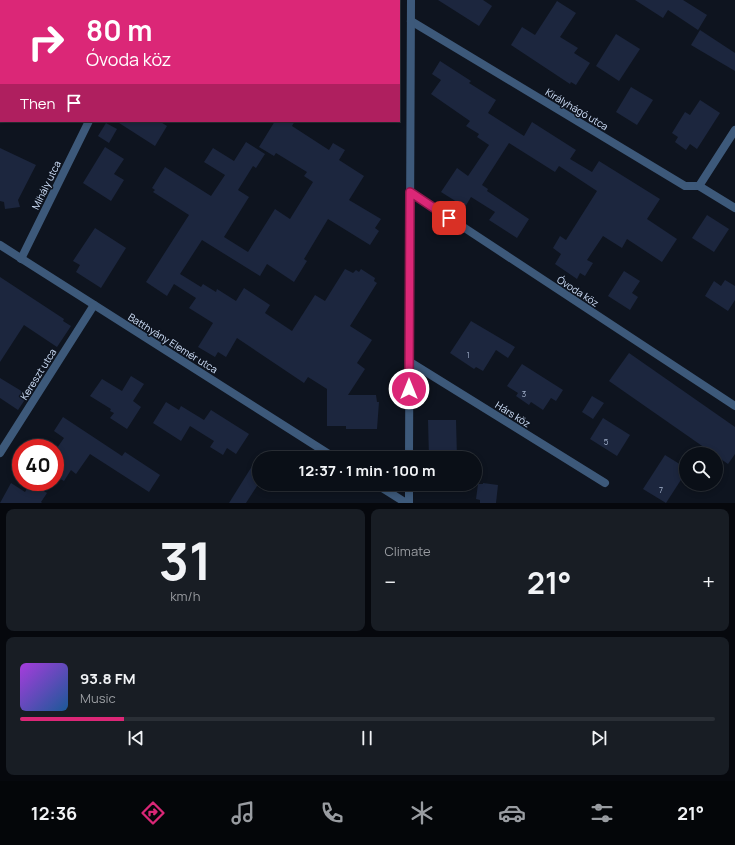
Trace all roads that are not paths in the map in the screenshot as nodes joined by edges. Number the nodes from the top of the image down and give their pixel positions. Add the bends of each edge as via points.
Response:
1 (411, 0) edge
2 (411, 21) junction
3 (89, 122) edge
4 (735, 130) edge
5 (699, 186) junction
6 (410, 192) junction
7 (735, 208) edge
8 (0, 245) edge
9 (21, 259) junction
10 (94, 305) junction
11 (410, 362) junction
12 (735, 406) edge
13 (324, 451) edge
14 (409, 451) edge
15 (0, 453) edge
16 (605, 483) dead end
17 (387, 491) edge
18 (409, 491) edge
19 (406, 503) edge
20 (409, 503) edge

1 - 2 street
2 - 5 street, Királyhágó utca via 685,186
2 - 6 street
3 - 9 street, Mihály utca
4 - 5 street
5 - 7 street, Királyhágó utca
6 - 11 street
6 - 12 street, Óvoda köz
8 - 9 street, Batthyány Elemér utca
9 - 10 street, Batthyány Elemér utca
10 - 13 street, Batthyány Elemér utca
10 - 15 street, Kereszt utca
11 - 14 street
11 - 16 street, Hárs köz
17 - 19 street
18 - 20 street

